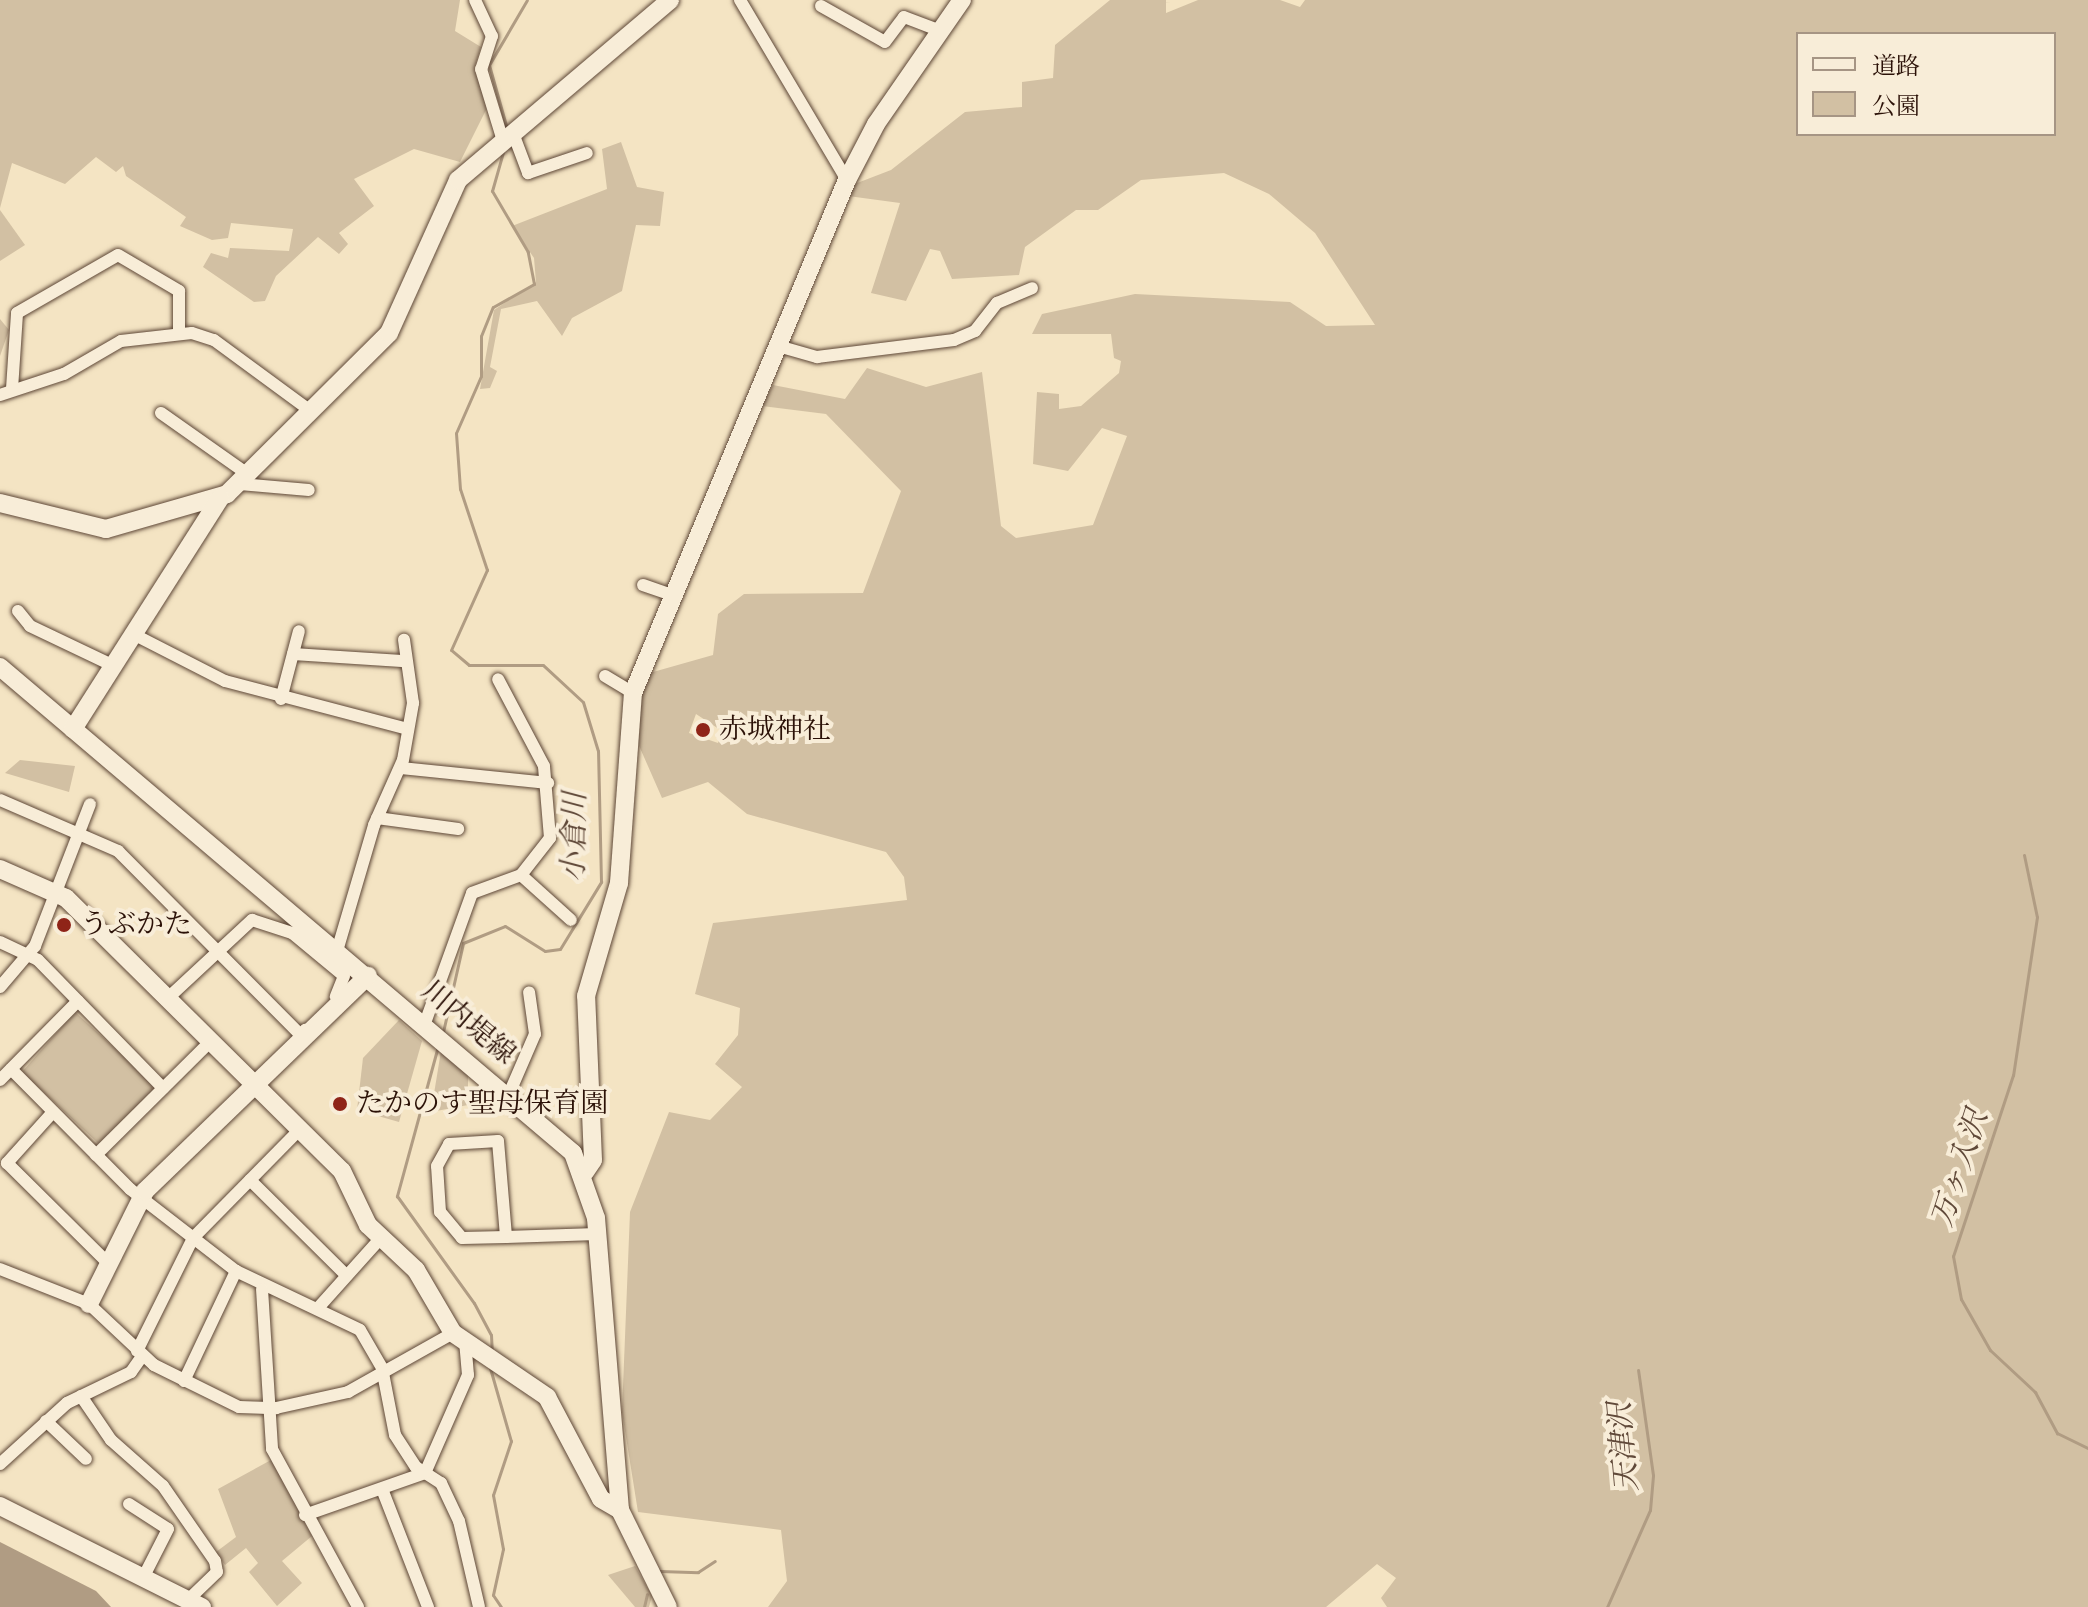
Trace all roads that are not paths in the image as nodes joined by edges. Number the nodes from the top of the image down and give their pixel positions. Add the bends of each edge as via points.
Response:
1 (475, 0) edge
2 (670, 0) edge
3 (740, 0) edge
4 (962, 0) edge
5 (821, 6) dead end
6 (940, 31) junction
7 (508, 137) junction
8 (587, 153) dead end
9 (847, 180) junction
10 (1032, 288) dead end
11 (179, 333) junction
12 (778, 346) junction
13 (6, 392) edge
14 (312, 412) junction
15 (161, 413) dead end
16 (245, 480) junction
17 (309, 490) dead end
18 (220, 498) junction
19 (0, 503) edge
20 (643, 585) dead end
21 (672, 595) junction
22 (18, 611) dead end
23 (299, 631) dead end
24 (135, 635) junction
25 (404, 640) dead end
26 (293, 654) junction
27 (402, 661) junction
28 (114, 666) junction
29 (0, 667) edge
30 (605, 676) dead end
31 (498, 679) dead end
32 (633, 693) junction
33 (281, 699) junction
34 (73, 729) junction
35 (408, 729) junction
36 (401, 768) junction
37 (548, 783) junction
38 (0, 800) edge
39 (90, 804) dead end
40 (377, 818) junction
41 (458, 829) dead end
42 (80, 831) junction
43 (0, 869) edge
44 (521, 875) junction
45 (57, 891) junction
46 (571, 920) dead end
47 (0, 942) edge
48 (216, 949) junction
49 (337, 951) junction
50 (30, 955) junction
51 (368, 976) junction
52 (0, 987) edge
53 (529, 992) dead end
54 (168, 998) junction
55 (78, 1001) junction
56 (436, 1032) junction
57 (302, 1036) junction
58 (212, 1040) junction
59 (11, 1069) junction
60 (0, 1080) edge
61 (254, 1083) junction
62 (163, 1088) junction
63 (509, 1094) junction
64 (53, 1112) junction
65 (300, 1129) junction
66 (96, 1155) junction
67 (585, 1172) junction
68 (250, 1180) junction
69 (140, 1198) junction
70 (597, 1234) junction
71 (506, 1237) junction
72 (193, 1238) junction
73 (380, 1239) junction
74 (107, 1262) junction
75 (0, 1269) edge
76 (236, 1271) junction
77 (346, 1275) junction
78 (262, 1289) junction
79 (89, 1304) junction
80 (318, 1308) junction
81 (459, 1337) junction
82 (140, 1354) junction
83 (383, 1373) junction
84 (184, 1381) junction
85 (81, 1396) junction
86 (269, 1409) junction
87 (46, 1421) junction
88 (86, 1459) dead end
89 (0, 1464) edge
90 (425, 1473) junction
91 (382, 1489) junction
92 (129, 1504) dead end
93 (0, 1506) edge
94 (620, 1510) junction
95 (305, 1515) junction
96 (143, 1578) junction
97 (195, 1604) edge
98 (358, 1607) edge
99 (428, 1607) edge
100 (479, 1607) edge
101 (668, 1607) edge

1 - 7 street via 492,36 481,69
2 - 7 street
3 - 9 street
4 - 6 street
5 - 6 street via 885,42 904,17
6 - 9 street via 876,124
7 - 8 street via 528,173
7 - 14 street via 452,188 389,333
9 - 12 street
10 - 12 street via 997,303 975,331 954,340 817,357
11 - 13 street via 121,341 64,374
11 - 13 street via 179,291 118,255 17,313
11 - 14 street via 214,340
12 - 21 street
14 - 16 street
15 - 16 street
16 - 17 street
16 - 18 street
18 - 19 street via 106,529
18 - 24 street
20 - 21 street
21 - 32 street
22 - 28 street via 30,626
23 - 26 street
24 - 28 street
24 - 33 street via 188,665
25 - 27 street
26 - 27 street
26 - 33 street
27 - 35 street via 412,693
28 - 34 street
29 - 34 street, 川内堤線
30 - 32 street
31 - 37 street
32 - 67 street via 619,883 586,996 593,1160
33 - 35 street
34 - 49 street, 川内堤線
35 - 36 street
36 - 37 street
36 - 40 street
37 - 44 street via 550,838
38 - 42 street
39 - 42 street
40 - 41 street
40 - 49 street
42 - 45 street
42 - 48 street via 121,853
43 - 45 street
44 - 46 street
44 - 56 street via 472,893
45 - 50 street
45 - 54 street
47 - 50 street
48 - 54 street
48 - 57 street
48 - 57 street via 244,922 256,920 292,933 348,981
49 - 51 street, 川内堤線
50 - 52 street
50 - 55 street
51 - 56 street, 川内堤線
51 - 57 street
53 - 63 street via 535,1034
54 - 58 street
55 - 59 street
55 - 62 street
56 - 63 street, 川内堤線
57 - 61 street
58 - 61 street
58 - 62 street
59 - 60 street
59 - 64 street
61 - 65 street
61 - 69 street
62 - 66 street
63 - 67 street, 川内堤線 via 565,1143
64 - 66 street
64 - 74 street via 7,1163
65 - 68 street
65 - 73 street via 342,1171
66 - 69 street
67 - 70 street, 川内堤線
68 - 72 street
68 - 77 street
69 - 72 street
69 - 74 street
70 - 71 street
70 - 94 street, 川内堤線
71 - 71 street via 462,1238 440,1212 437,1166 449,1144 498,1141
72 - 76 street
72 - 82 street
73 - 77 street
73 - 81 street via 423,1278
74 - 79 street
75 - 79 street
76 - 78 street
76 - 84 street
77 - 80 street
78 - 80 street
78 - 86 street
79 - 82 street
80 - 83 street via 360,1330
81 - 83 street
81 - 90 street via 468,1375
81 - 94 street via 547,1397 601,1499
82 - 84 street
82 - 85 street via 131,1372
83 - 86 street via 348,1392
83 - 90 street via 391,1428
84 - 86 street via 239,1407
85 - 87 street
85 - 97 street via 111,1440 163,1486 215,1561 215,1575
86 - 95 street via 273,1452
87 - 88 street
87 - 89 street
90 - 91 street
90 - 100 street via 441,1483 459,1521 475,1563
91 - 95 street
91 - 99 street
92 - 96 street via 168,1529
93 - 96 street
94 - 101 street, 川内堤線
95 - 98 street
96 - 97 street

